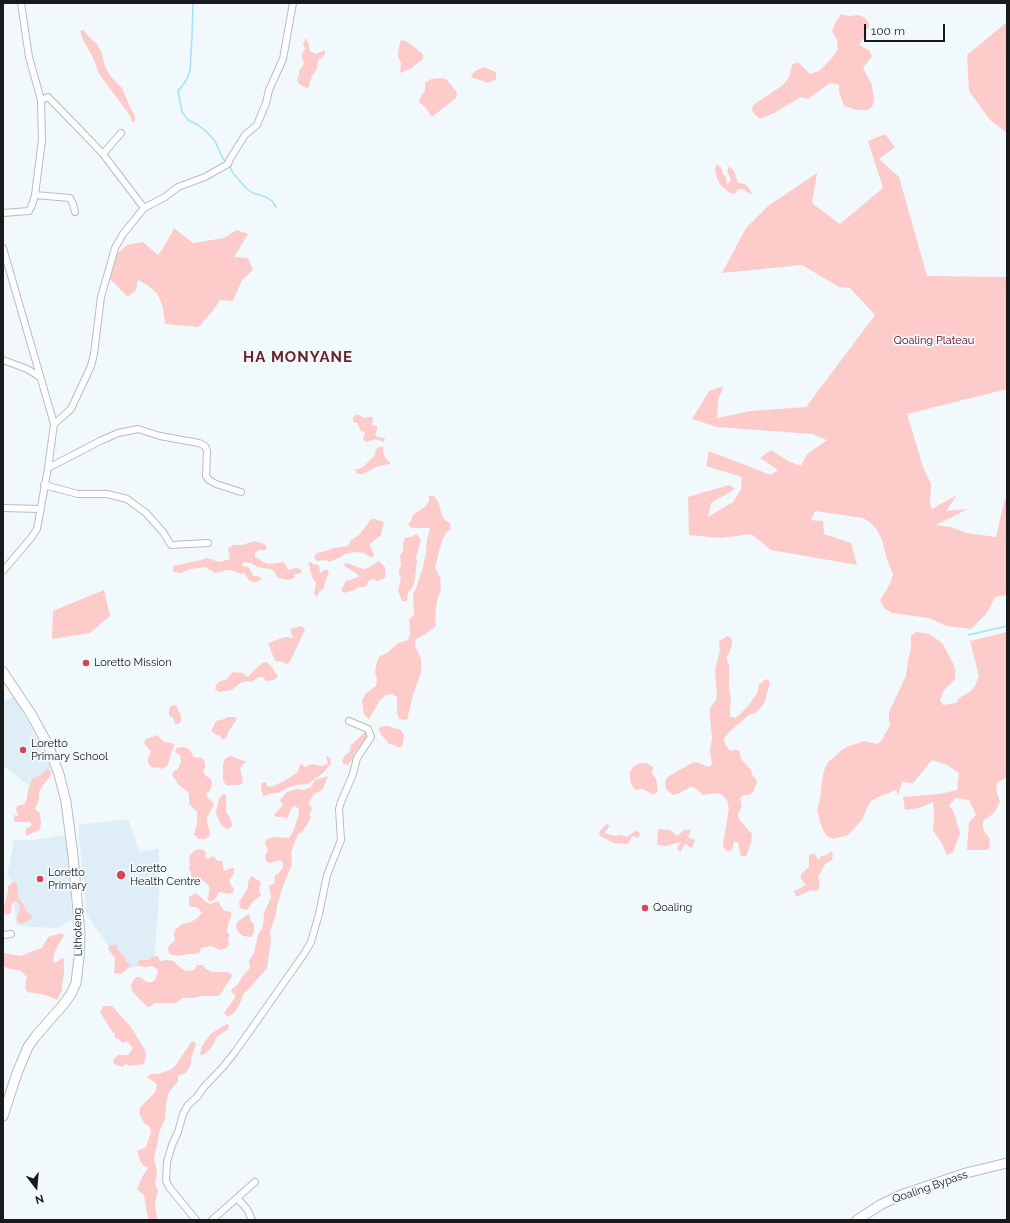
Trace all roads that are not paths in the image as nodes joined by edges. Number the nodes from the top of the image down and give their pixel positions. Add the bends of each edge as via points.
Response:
1 (21, 3) edge
2 (294, 3) edge
3 (41, 100) junction
4 (121, 133) dead end
5 (103, 154) junction
6 (35, 194) junction
7 (144, 208) junction
8 (75, 212) dead end
9 (3, 213) edge
10 (3, 248) edge
11 (6, 269) edge
12 (3, 360) edge
13 (40, 377) junction
14 (54, 424) junction
15 (48, 468) junction
16 (44, 485) junction
17 (241, 492) dead end
18 (3, 508) edge
19 (40, 509) junction
20 (208, 543) dead end
21 (3, 570) edge
22 (3, 672) edge
23 (349, 721) dead end
24 (11, 934) dead end
25 (3, 935) edge
26 (3, 1116) edge
27 (1007, 1163) edge
28 (255, 1182) dead end
29 (237, 1198) junction
30 (196, 1220) edge
31 (212, 1220) edge
32 (252, 1220) edge
33 (857, 1220) edge

1 - 3 street via 30,57
2 - 7 street via 283,59 268,90 257,125 245,135 228,164 205,177 178,187
3 - 5 street via 48,97
3 - 6 street via 42,140
4 - 5 street
5 - 7 street
6 - 8 street via 70,198
6 - 9 street via 29,211
7 - 14 street via 123,234 112,255 101,297 91,366 71,409
10 - 11 street
11 - 13 street
12 - 13 street
13 - 14 street
14 - 15 street
15 - 16 street
15 - 17 street via 92,444 118,433 138,429 205,446 206,476 209,480
16 - 19 street
16 - 20 street via 78,494 106,494 127,499 146,513 171,544
18 - 19 street
19 - 21 street via 34,534
22 - 26 main road, Lithoteng via 31,714 48,745 59,774 66,802 73,855 80,934 76,983 63,1005 28,1048
23 - 30 street via 368,729 371,737 357,758 341,802 341,840 327,875 311,942 235,1052 188,1105 172,1145 167,1162 166,1181
24 - 25 street
27 - 33 main road, Qoaling Bypass via 966,1173 901,1195
28 - 29 street
29 - 31 street
29 - 32 street via 247,1209

